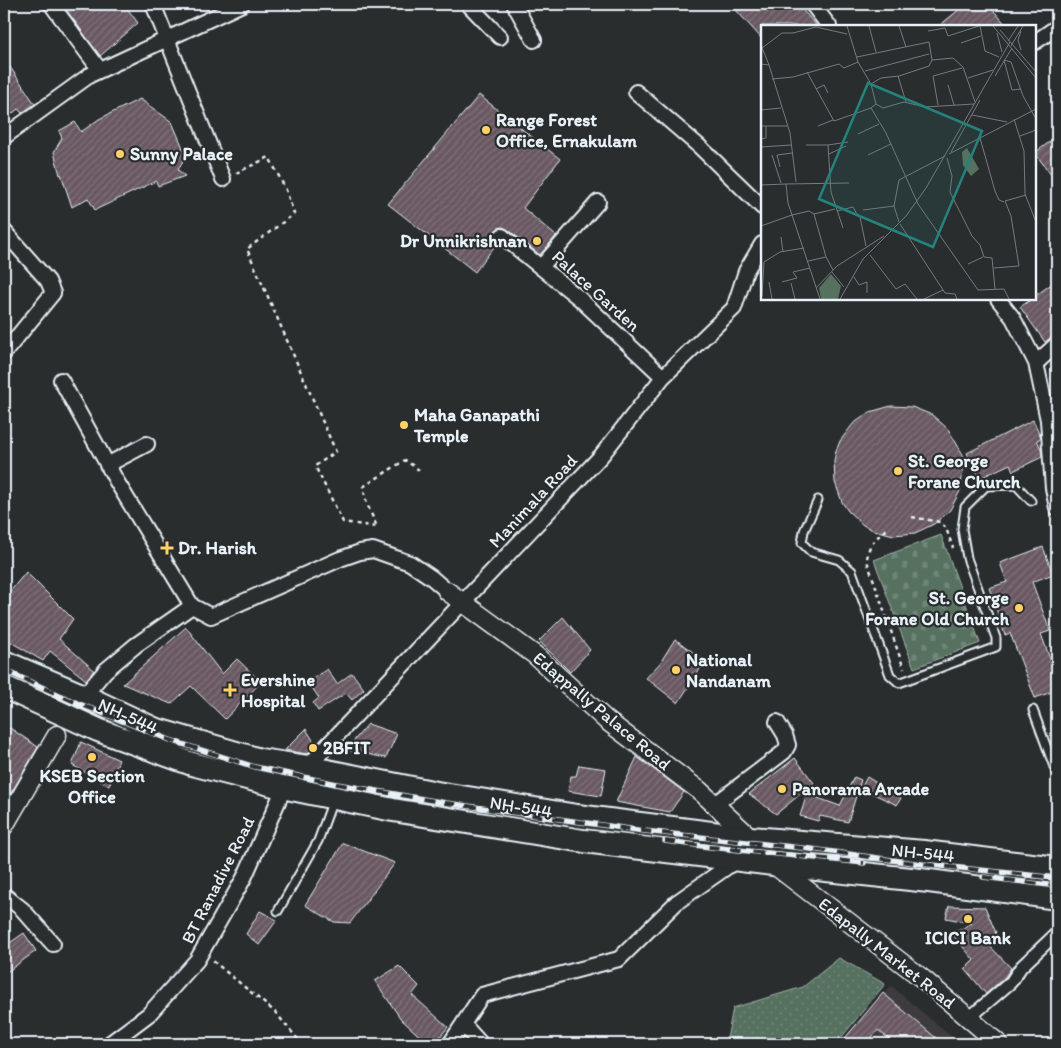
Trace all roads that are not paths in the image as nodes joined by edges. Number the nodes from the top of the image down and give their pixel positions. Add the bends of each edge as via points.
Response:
1 (51, 4) edge
2 (153, 4) edge
3 (242, 4) edge
4 (468, 4) edge
5 (514, 4) edge
6 (812, 4) edge
7 (828, 25) edge
8 (1057, 26) edge
9 (500, 37) dead end
10 (168, 38) junction
11 (534, 40) dead end
12 (1036, 41) edge
13 (100, 70) junction
14 (636, 92) dead end
15 (4, 138) edge
16 (223, 179) road end
17 (598, 202) dead end
18 (761, 205) edge
19 (4, 231) edge
20 (502, 236) dead end
21 (761, 246) edge
22 (541, 267) junction
23 (999, 300) edge
24 (1057, 344) edge
25 (4, 353) edge
26 (1036, 363) junction
27 (663, 377) junction
28 (61, 380) dead end
29 (147, 444) dead end
30 (107, 465) junction
31 (818, 500) dead end
32 (1031, 501) dead end
33 (1057, 508) edge
34 (447, 592) joint
35 (462, 602) junction
36 (192, 606) junction
37 (4, 662) edge
38 (4, 687) edge
39 (84, 696) junction
40 (1033, 710) dead end
41 (777, 722) dead end
42 (64, 727) junction
43 (307, 767) junction
44 (1057, 775) edge
45 (284, 788) junction
46 (334, 798) junction
47 (714, 805) junction
48 (4, 826) edge
49 (752, 838) junction
50 (788, 841) junction
51 (738, 859) junction
52 (781, 865) junction
53 (1049, 867) edge
54 (4, 895) edge
55 (1048, 897) edge
56 (278, 911) dead end
57 (1057, 933) edge
58 (53, 944) dead end
59 (969, 1018) junction
60 (463, 1024) junction
61 (109, 1044) edge
62 (450, 1044) edge
63 (481, 1044) edge
64 (999, 1044) edge

1 - 13 street
2 - 10 street
3 - 10 street
4 - 9 street
5 - 11 street
6 - 7 street
8 - 12 street
10 - 13 street
10 - 16 street
13 - 15 street
14 - 18 street
17 - 22 street
19 - 25 street via 48,281 53,293
20 - 22 street, Palace Garden
21 - 27 street, Manimala Road via 746,270 734,308
22 - 27 street, Palace Garden
23 - 26 street via 1013,318
24 - 26 street
26 - 33 street via 1048,420
27 - 35 street, Manimala Road via 601,456
28 - 30 street
29 - 30 street
30 - 36 street
31 - 32 lane via 802,543 811,552 839,560 852,571 890,675 899,684 996,648 996,638 967,558 962,529 966,507 986,486 1002,484 1016,484
34 - 35 street, Edappally Palace Road
34 - 36 street via 410,563 373,550 340,559 211,616
35 - 43 street, Manimala Road
35 - 47 street, Edappally Palace Road via 535,656 606,720
36 - 39 street via 136,645
37 - 39 main road, NH-544
38 - 42 main road, NH-544
39 - 43 main road, NH-544 via 154,729 260,760
40 - 44 lane
41 - 47 street via 788,745 784,752
42 - 45 main road, NH-544 via 98,730 192,764
42 - 48 street
43 - 45 street, BT Ranadive Road
43 - 49 main road, NH-544 via 577,816
45 - 46 main road, NH-544
45 - 61 street, BT Ranadive Road via 244,878 198,960 149,1014
46 - 51 main road, NH-544 via 584,841
46 - 56 lane via 318,841
47 - 49 street, Edappally Palace Road
49 - 50 main road, NH-544
50 - 52 main road
50 - 53 main road, NH-544 via 924,852
51 - 52 main road, NH-544
51 - 60 street via 677,902 619,959 482,995
52 - 55 main road, NH-544
52 - 59 street, Edapally Market Road
53 - 55 main road
54 - 58 street via 22,909
57 - 59 street via 1021,967 1012,982
59 - 64 street, Edapally Market Road
60 - 62 street
60 - 63 street

